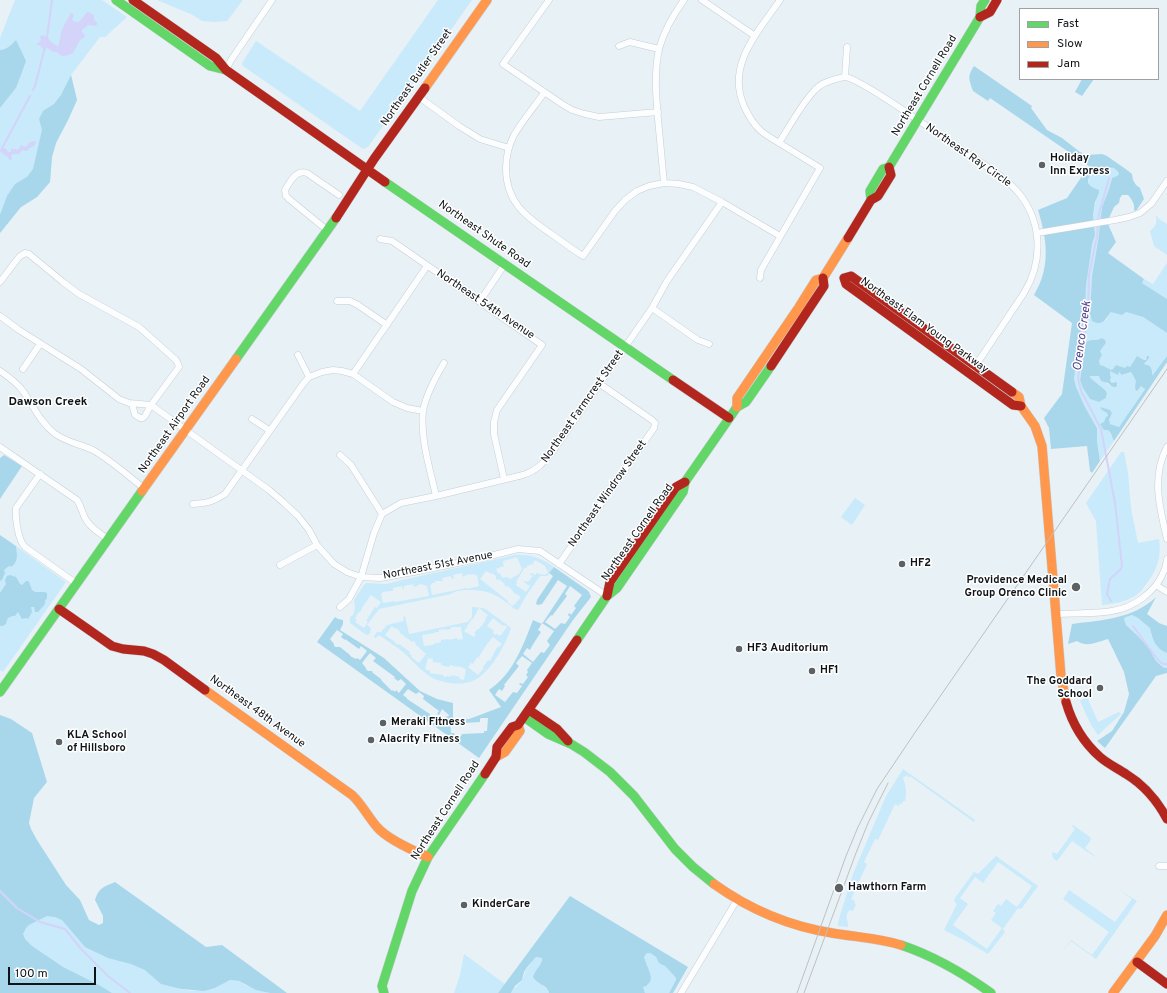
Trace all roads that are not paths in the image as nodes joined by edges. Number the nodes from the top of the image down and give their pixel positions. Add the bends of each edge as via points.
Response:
1 (116, 0) edge
2 (133, 0) edge
3 (272, 0) edge
4 (487, 0) edge
5 (549, 0) edge
6 (684, 0) edge
7 (702, 0) edge
8 (780, 0) edge
9 (985, 0) edge
10 (997, 0) edge
11 (980, 17) junction
12 (755, 36) junction
13 (619, 46) dead end
14 (847, 47) dead end
15 (659, 49) junction
16 (226, 70) junction
17 (845, 77) junction
18 (544, 93) junction
19 (419, 97) junction
20 (658, 112) junction
21 (918, 120) junction
22 (778, 143) junction
23 (509, 148) junction
24 (368, 170) junction
25 (1167, 181) edge
26 (664, 183) junction
27 (339, 195) dead end
28 (722, 202) junction
29 (327, 230) junction
30 (1037, 233) junction
31 (780, 236) junction
32 (380, 239) dead end
33 (505, 264) junction
34 (428, 266) junction
35 (829, 268) junction
36 (760, 278) dead end
37 (844, 278) junction
38 (0, 282) edge
39 (337, 301) dead end
40 (480, 301) junction
41 (652, 308) junction
42 (0, 316) edge
43 (387, 325) junction
44 (40, 344) junction
45 (709, 344) dead end
46 (625, 347) junction
47 (298, 355) dead end
48 (444, 363) dead end
49 (976, 366) junction
50 (23, 369) dead end
51 (0, 371) edge
52 (353, 374) junction
53 (970, 374) junction
54 (309, 377) junction
55 (600, 384) junction
56 (132, 404) junction
57 (151, 405) junction
58 (1022, 406) junction
59 (423, 410) junction
60 (729, 418) junction
61 (252, 419) dead end
62 (186, 430) junction
63 (270, 430) junction
64 (0, 447) edge
65 (1167, 447) edge
66 (340, 455) dead end
67 (242, 470) junction
68 (40, 474) junction
69 (504, 479) junction
70 (145, 489) junction
71 (436, 496) junction
72 (193, 504) dead end
73 (382, 514) junction
74 (1167, 539) edge
75 (109, 540) junction
76 (317, 545) junction
77 (1167, 559) edge
78 (559, 564) junction
79 (280, 565) dead end
80 (361, 577) junction
81 (77, 584) junction
82 (1156, 585) junction
83 (1167, 592) edge
84 (607, 596) junction
85 (340, 607) dead end
86 (59, 609) junction
87 (1056, 614) junction
88 (0, 692) edge
89 (526, 714) junction
90 (1167, 819) edge
91 (428, 857) junction
92 (1159, 866) dead end
93 (1167, 866) edge
94 (737, 900) junction
95 (1167, 915) edge
96 (1137, 962) junction
97 (1167, 984) edge
98 (383, 989) edge
99 (681, 993) edge
100 (991, 993) edge
101 (1113, 993) edge

1 - 16 main road, Northeast Shute Road via 210,66
2 - 16 main road, Northeast Shute Road via 216,58
3 - 16 street
4 - 19 main road, Northeast Butler Street
5 - 18 street via 503,64
6 - 15 street via 666,29
7 - 12 street
8 - 12 street
9 - 11 main road, Northeast Cornell Road via 981,6
10 - 11 main road, Northeast Cornell Road via 990,12
11 - 21 main road, Northeast Cornell Road
12 - 22 street via 741,62 738,87 741,100 752,122 761,132
13 - 15 street via 630,42
14 - 17 street
15 - 20 street via 656,88
16 - 24 main road, Northeast Shute Road
17 - 21 street, Northeast Ray Circle
17 - 22 street via 826,82 815,89
18 - 20 street via 572,110 592,116
18 - 23 street via 514,136
19 - 23 street via 480,139
19 - 24 main road, Northeast Butler Street
20 - 26 street
21 - 30 street, Northeast Ray Circle via 1011,185 1028,209
21 - 35 main road, Northeast Cornell Road via 889,167 891,175
22 - 31 street via 820,168
23 - 26 street via 506,174 515,201 529,218 583,256 625,200 637,191
24 - 29 main road, Northeast Airport Road
24 - 33 main road, Northeast Shute Road
25 - 30 street via 1151,204 1140,214
26 - 28 street via 693,187
27 - 29 street via 303,172 294,177 285,190 286,196
28 - 31 street
28 - 41 street, Northeast Farmcrest Street via 667,281
29 - 62 main road, Northeast Airport Road
30 - 49 street, Northeast Ray Circle via 1037,258 1030,284
31 - 36 street via 761,270
32 - 34 street, Northeast 54th Avenue via 392,241
33 - 40 street
33 - 46 main road, Northeast Shute Road
34 - 40 street, Northeast 54th Avenue
34 - 43 street
35 - 37 main road
35 - 60 main road, Northeast Cornell Road via 823,278 816,280 737,398 737,406
37 - 49 main road, Northeast Elam Young Parkway via 851,276
37 - 53 main road, Northeast Elam Young Parkway via 846,284
38 - 57 street via 19,257 25,253 29,254 79,294 139,327 178,364
39 - 43 street via 358,304
40 - 69 street, Northeast 54th Avenue via 542,344 497,410 494,434
41 - 45 street via 698,340
41 - 46 street, Northeast Farmcrest Street
42 - 44 street
43 - 52 street
44 - 50 street
44 - 56 street via 82,369 119,400
46 - 55 street, Northeast Farmcrest Street
46 - 60 main road, Northeast Shute Road
47 - 54 street
48 - 59 street via 430,388
49 - 53 street, Northeast Ray Circle
49 - 58 main road, Northeast Elam Young Parkway via 1019,397
51 - 70 street via 22,390 46,426 55,434 105,457
52 - 54 street via 333,370
52 - 59 street via 392,402 406,408
53 - 58 main road, Northeast Elam Young Parkway via 1013,405
54 - 63 street
55 - 69 street, Northeast Farmcrest Street via 541,466 523,475
55 - 78 street, Northeast Windrow Street via 652,420 655,423 654,428
56 - 57 street
56 - 57 street via 135,415 140,418 145,416
57 - 62 street, Northeast 51st Avenue
58 - 87 main road, Northeast Elam Young Parkway via 1035,426 1042,446
59 - 71 street via 425,448
60 - 84 main road, Northeast Cornell Road via 685,482 683,492 617,588
61 - 63 street
62 - 67 street, Northeast 51st Avenue
62 - 70 main road, Northeast Airport Road
63 - 67 street
64 - 68 street
65 - 74 street via 1157,484
66 - 73 street via 351,465
67 - 72 street via 225,494 207,504
67 - 76 street, Northeast 51st Avenue via 293,511 309,530
68 - 75 street via 77,500 91,527
68 - 81 street via 16,508 22,544
69 - 71 street, Northeast Farmcrest Street
70 - 75 main road, Northeast Airport Road
71 - 73 street, Northeast Farmcrest Street via 401,503
73 - 80 street
75 - 81 main road, Northeast Airport Road
76 - 79 street
76 - 80 street, Northeast 51st Avenue via 334,564
77 - 82 street
78 - 80 street, Northeast 51st Avenue via 540,552 518,548 419,571 380,578
78 - 84 street, Northeast 51st Avenue
80 - 85 street via 349,599
81 - 86 main road, Northeast Airport Road
82 - 83 street
82 - 87 street via 1142,599 1128,607 1112,611
84 - 89 main road, Northeast Cornell Road
86 - 88 main road, Northeast Airport Road
86 - 91 main road, Northeast 48th Avenue via 112,646 144,651 164,660 352,795 379,829
87 - 90 main road, Northeast Elam Young Parkway via 1062,686 1074,724 1101,757 1145,788
89 - 91 main road, Northeast Cornell Road via 518,726 520,731 505,752 496,757
89 - 94 main road via 557,729 570,744 593,758 621,782 683,858 710,882
91 - 98 main road, Northeast Cornell Road via 412,891
92 - 93 street
94 - 99 street
94 - 100 main road via 789,923 906,947 964,974
95 - 96 main road
96 - 97 main road
96 - 101 main road

